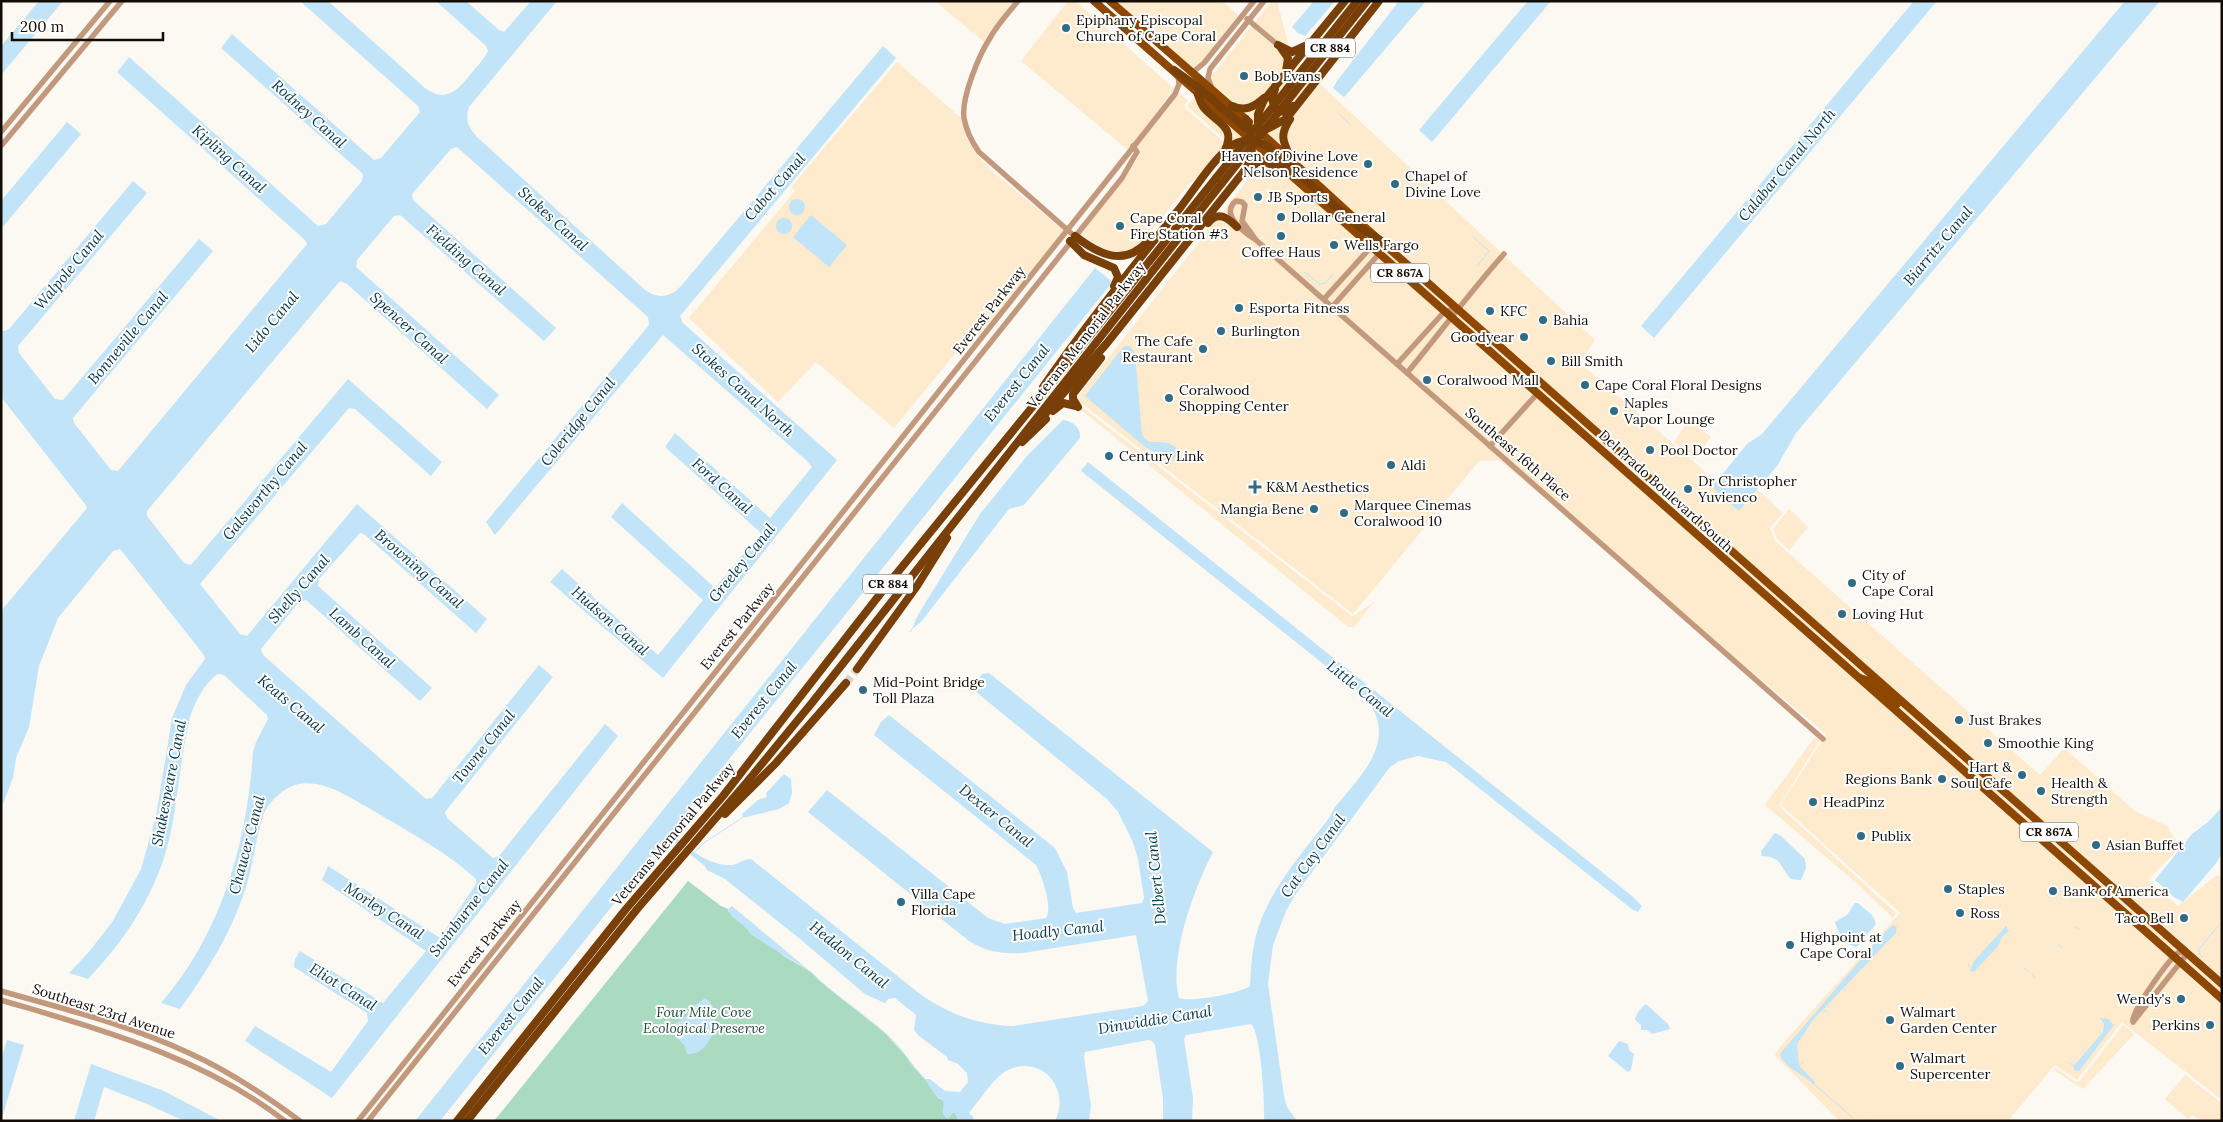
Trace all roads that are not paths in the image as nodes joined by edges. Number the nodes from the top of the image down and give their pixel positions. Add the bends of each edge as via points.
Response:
1 (110, 1) edge
2 (1018, 1) edge
3 (1094, 1) edge
4 (1110, 1) edge
5 (1254, 1) edge
6 (1264, 1) edge
7 (1345, 1) edge
8 (1357, 1) edge
9 (1367, 1) edge
10 (1379, 1) edge
11 (119, 2) edge
12 (1242, 15) junction
13 (1248, 20) junction
14 (1313, 41) junction
15 (1278, 45) junction
16 (56, 66) junction
17 (63, 72) junction
18 (1192, 72) junction
19 (1176, 73) junction
20 (1285, 74) junction
21 (1278, 83) junction
22 (1212, 89) junction
23 (1290, 91) junction
24 (1271, 92) junction
25 (1198, 94) junction
26 (1305, 94) junction
27 (1232, 106) junction
28 (1256, 130) junction
29 (1, 132) edge
30 (1253, 142) junction
31 (1, 146) edge
32 (1133, 146) junction
33 (1223, 154) junction
34 (1291, 159) junction
35 (1212, 167) junction
36 (1282, 169) junction
37 (1205, 176) junction
38 (1219, 181) junction
39 (1231, 188) junction
40 (1213, 211) junction
41 (1237, 227) junction
42 (1071, 236) junction
43 (1256, 240) junction
44 (1380, 240) junction
45 (1371, 247) junction
46 (1379, 254) junction
47 (1504, 254) dead end
48 (1173, 261) junction
49 (1146, 295) junction
50 (1324, 300) junction
51 (1332, 306) junction
52 (1457, 308) junction
53 (1444, 312) junction
54 (1452, 319) junction
55 (1090, 322) junction
56 (978, 344) junction
57 (984, 349) junction
58 (1397, 364) junction
59 (1407, 373) junction
60 (1537, 394) junction
61 (930, 404) junction
62 (936, 409) junction
63 (1584, 421) junction
64 (1012, 432) junction
65 (1022, 442) junction
66 (897, 445) junction
67 (1490, 446) junction
68 (904, 450) junction
69 (1004, 459) junction
70 (1614, 462) junction
71 (1663, 490) junction
72 (975, 497) junction
73 (797, 571) junction
74 (803, 576) junction
75 (857, 669) tunnel mouth
76 (1859, 678) junction
77 (846, 683) tunnel mouth
78 (1922, 720) junction
79 (1823, 739) dead end
80 (689, 842) junction
81 (2050, 848) junction
82 (680, 853) junction
83 (566, 860) junction
84 (572, 866) junction
85 (2105, 882) junction
86 (2099, 892) junction
87 (2161, 931) junction
88 (2187, 954) junction
89 (2173, 957) junction
90 (2180, 963) junction
91 (2222, 984) edge
92 (1, 991) edge
93 (2222, 999) edge
94 (1, 1000) edge
95 (450, 1006) junction
96 (456, 1011) junction
97 (285, 1121) edge
98 (300, 1121) edge
99 (358, 1121) edge
100 (368, 1121) edge
101 (457, 1121) edge
102 (467, 1121) edge

1 - 16 street
2 - 42 street via 990,38 969,87 964,111 967,131 979,152
3 - 19 main road, Del Prado Boulevard South / CR 867A
4 - 18 main road, Del Prado Boulevard South / CR 867A
5 - 12 street
6 - 13 street
7 - 14 highway
8 - 23 highway, Veterans Memorial Parkway / CR 884
9 - 23 highway, Veterans Memorial Parkway / CR 884
10 - 26 highway
11 - 17 street
12 - 13 street
12 - 18 street via 1204,64
13 - 15 street
13 - 22 street via 1210,69 1208,78
14 - 15 highway via 1295,52
14 - 20 highway
15 - 20 highway via 1288,58
16 - 17 street
16 - 29 street
17 - 31 street
18 - 22 main road, Del Prado Boulevard South / CR 867A
19 - 25 main road, Del Prado Boulevard South / CR 867A
19 - 28 highway via 1198,87 1242,126
19 - 32 street, Everest Parkway via 1179,84 1175,94
20 - 21 highway
21 - 24 highway
21 - 26 highway via 1272,101 1281,111 1287,111
22 - 27 main road, Del Prado Boulevard South / CR 867A
23 - 38 highway, Veterans Memorial Parkway / CR 884, bridge
24 - 27 highway via 1242,110
24 - 28 highway via 1260,108
25 - 30 main road, Del Prado Boulevard South / CR 867A
25 - 33 highway via 1204,108 1227,130 1229,142
26 - 28 highway via 1282,123 1270,129
26 - 34 highway via 1283,129 1283,142
27 - 28 main road, Del Prado Boulevard South / CR 867A
28 - 30 highway
28 - 34 main road, Del Prado Boulevard South / CR 867A
30 - 33 highway via 1234,144
30 - 36 main road, Del Prado Boulevard South / CR 867A
30 - 39 highway via 1250,162
30 - 44 highway via 1271,150 1360,228
32 - 42 street, Everest Parkway
32 - 42 street, Everest Parkway via 1137,152 1122,178
33 - 35 highway
34 - 44 main road, Del Prado Boulevard South / CR 867A
35 - 37 highway
35 - 39 highway via 1223,161 1234,167 1237,176
36 - 40 highway via 1269,162 1258,162
36 - 45 main road, Del Prado Boulevard South / CR 867A
37 - 42 highway via 1193,185 1146,243 1133,252 1122,256 1106,255
37 - 55 highway
38 - 64 highway, Veterans Memorial Parkway / CR 884
38 - 69 highway, Veterans Memorial Parkway / CR 884
39 - 40 highway
40 - 48 highway
41 - 43 street
41 - 43 street, Southeast 16th Place via 1231,210 1234,202 1238,201 1246,208 1243,225
41 - 48 highway via 1225,217 1214,217
42 - 55 highway via 1084,255 1110,266 1117,273 1114,288
42 - 56 street, Everest Parkway
42 - 57 street, Everest Parkway
43 - 50 street, Southeast 16th Place
44 - 52 main road, Del Prado Boulevard South / CR 867A
45 - 46 main road, Del Prado Boulevard South / CR 867A
45 - 50 street
46 - 51 street
46 - 53 main road, Del Prado Boulevard South / CR 867A
47 - 52 street
48 - 49 highway
49 - 65 highway
49 - 65 highway via 1121,333 1074,391 1072,399 1078,407 1068,403 1059,405
50 - 51 street, Southeast 16th Place
51 - 58 street, Southeast 16th Place
52 - 53 street
52 - 54 street
52 - 63 main road, Del Prado Boulevard South / CR 867A
53 - 54 main road, Del Prado Boulevard South / CR 867A
53 - 58 street
54 - 59 street
54 - 60 main road, Del Prado Boulevard South / CR 867A
55 - 64 highway
56 - 57 street
56 - 61 street, Everest Parkway
57 - 62 street, Everest Parkway
58 - 59 street, Southeast 16th Place
59 - 67 street, Southeast 16th Place
60 - 63 main road via 1550,397 1568,413
60 - 67 street
60 - 70 main road, Del Prado Boulevard South / CR 867A
61 - 62 street
61 - 66 street, Everest Parkway
62 - 68 street, Everest Parkway
63 - 71 main road, Del Prado Boulevard South / CR 867A
64 - 80 highway, Veterans Memorial Parkway / CR 884 via 878,596
65 - 69 highway
66 - 68 street
66 - 73 street, Everest Parkway
67 - 79 street, Southeast 16th Place
68 - 74 street, Everest Parkway
69 - 72 highway, Veterans Memorial Parkway / CR 884
70 - 71 main road via 1652,488
70 - 76 main road, Del Prado Boulevard South / CR 867A
71 - 78 main road, Del Prado Boulevard South / CR 867A
72 - 75 highway, Veterans Memorial Parkway / CR 884 via 917,586
72 - 80 highway, Veterans Memorial Parkway via 787,734
73 - 74 street
73 - 83 street, Everest Parkway
74 - 84 street, Everest Parkway
76 - 78 main road via 1869,681 1904,710
76 - 81 main road, Del Prado Boulevard South / CR 867A
77 - 80 highway, Veterans Memorial Parkway / CR 884 via 763,778
78 - 85 main road, Del Prado Boulevard South / CR 867A
80 - 82 highway, Veterans Memorial Parkway / CR 884
81 - 85 main road via 2070,859 2095,881
81 - 86 main road, Del Prado Boulevard South / CR 867A
82 - 101 highway, Veterans Memorial Parkway / CR 884 via 620,916
82 - 102 highway, Veterans Memorial Parkway / CR 884
83 - 84 street
83 - 95 street, Everest Parkway
84 - 96 street, Everest Parkway
85 - 87 main road, Del Prado Boulevard South / CR 867A
86 - 87 main road via 2112,895 2138,918
86 - 89 main road, Del Prado Boulevard South / CR 867A
87 - 88 main road, Del Prado Boulevard South / CR 867A
88 - 89 street via 2179,952
88 - 90 street
88 - 91 main road, Del Prado Boulevard South / CR 867A
89 - 90 main road, Del Prado Boulevard South / CR 867A
89 - 90 street via 2132,1016 2133,1022
90 - 93 main road, Del Prado Boulevard South / CR 867A
92 - 98 street, Southeast 23rd Avenue via 172,1045 237,1078
94 - 97 street, Southeast 23rd Avenue via 169,1054 226,1082
95 - 96 street
95 - 99 street, Everest Parkway
96 - 100 street, Everest Parkway

